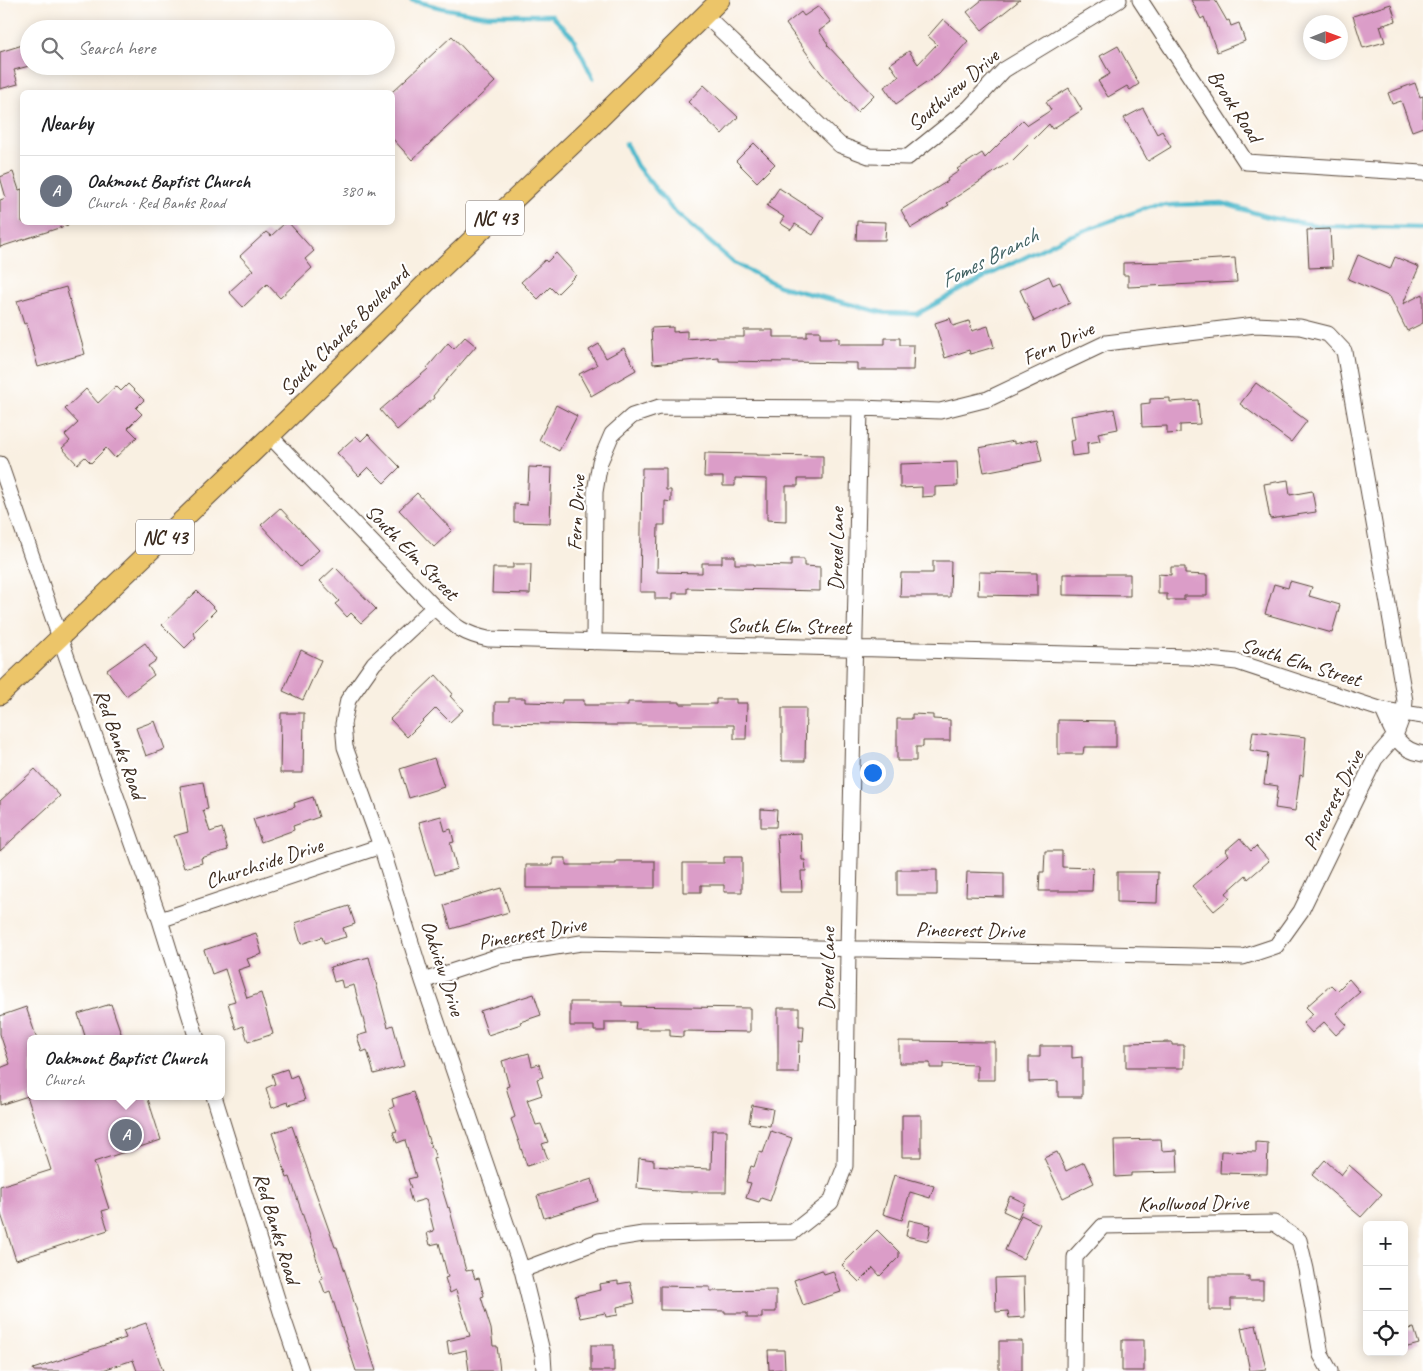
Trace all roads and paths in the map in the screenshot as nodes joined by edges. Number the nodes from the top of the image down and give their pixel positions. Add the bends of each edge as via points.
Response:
1 (720, 0) edge
2 (1119, 0) edge
3 (1140, 0) edge
4 (705, 14) junction
5 (1423, 173) edge
6 (860, 408) junction
7 (270, 436) junction
8 (0, 464) edge
9 (434, 607) junction
10 (60, 638) junction
11 (594, 642) junction
12 (855, 648) junction
13 (0, 695) edge
14 (1383, 710) junction
15 (1404, 712) junction
16 (1423, 716) edge
17 (1395, 736) junction
18 (1423, 754) edge
19 (381, 846) junction
20 (160, 920) junction
21 (848, 949) junction
22 (424, 980) junction
23 (196, 1035) edge
24 (215, 1100) edge
25 (522, 1270) junction
26 (301, 1371) edge
27 (544, 1371) edge
28 (1074, 1371) edge
29 (1330, 1371) edge

1 - 4 main road, South Charles Boulevard / NC 43
2 - 4 street, Southview Drive via 1004,70 969,108 908,157 868,156 840,145
3 - 5 street, Brook Road via 1246,162
4 - 7 main road, South Charles Boulevard / NC 43
6 - 11 street, Fern Drive via 659,408 632,416 612,434 600,462 595,492
6 - 12 street, Drexel Lane
6 - 15 street, Fern Drive via 940,411 988,399 1106,343 1255,325 1300,327 1328,334 1344,351 1405,701
7 - 9 street, South Elm Street
7 - 10 main road, South Charles Boulevard / NC 43
8 - 10 street, Red Banks Road
9 - 11 street, South Elm Street via 457,628 472,636
9 - 19 street, Oakview Drive via 374,663 348,700 343,724 346,747
10 - 13 main road, South Charles Boulevard / NC 43
10 - 20 street, Red Banks Road
11 - 12 street, South Elm Street
12 - 14 street, South Elm Street via 1190,657 1238,662
12 - 21 street, Drexel Lane
14 - 15 street, South Elm Street
14 - 17 street, South Elm Street
15 - 16 street, South Elm Street
15 - 17 street, Fern Drive
17 - 18 street, South Elm Street via 1403,746
17 - 21 street, Pinecrest Drive via 1375,758 1301,911 1276,946 1243,957
19 - 20 street, Churchside Drive
19 - 22 street, Oakview Drive
20 - 23 street, Red Banks Road
21 - 22 street, Pinecrest Drive via 581,943 499,956
21 - 25 street, Drexel Lane via 845,1166 831,1202 794,1232 643,1234 599,1241
22 - 25 street, Oakview Drive
24 - 26 street, Red Banks Road
25 - 27 street, Oakview Drive via 544,1355
28 - 29 street, Knollwood Drive via 1075,1257 1103,1226 1274,1223 1299,1240 1321,1356

